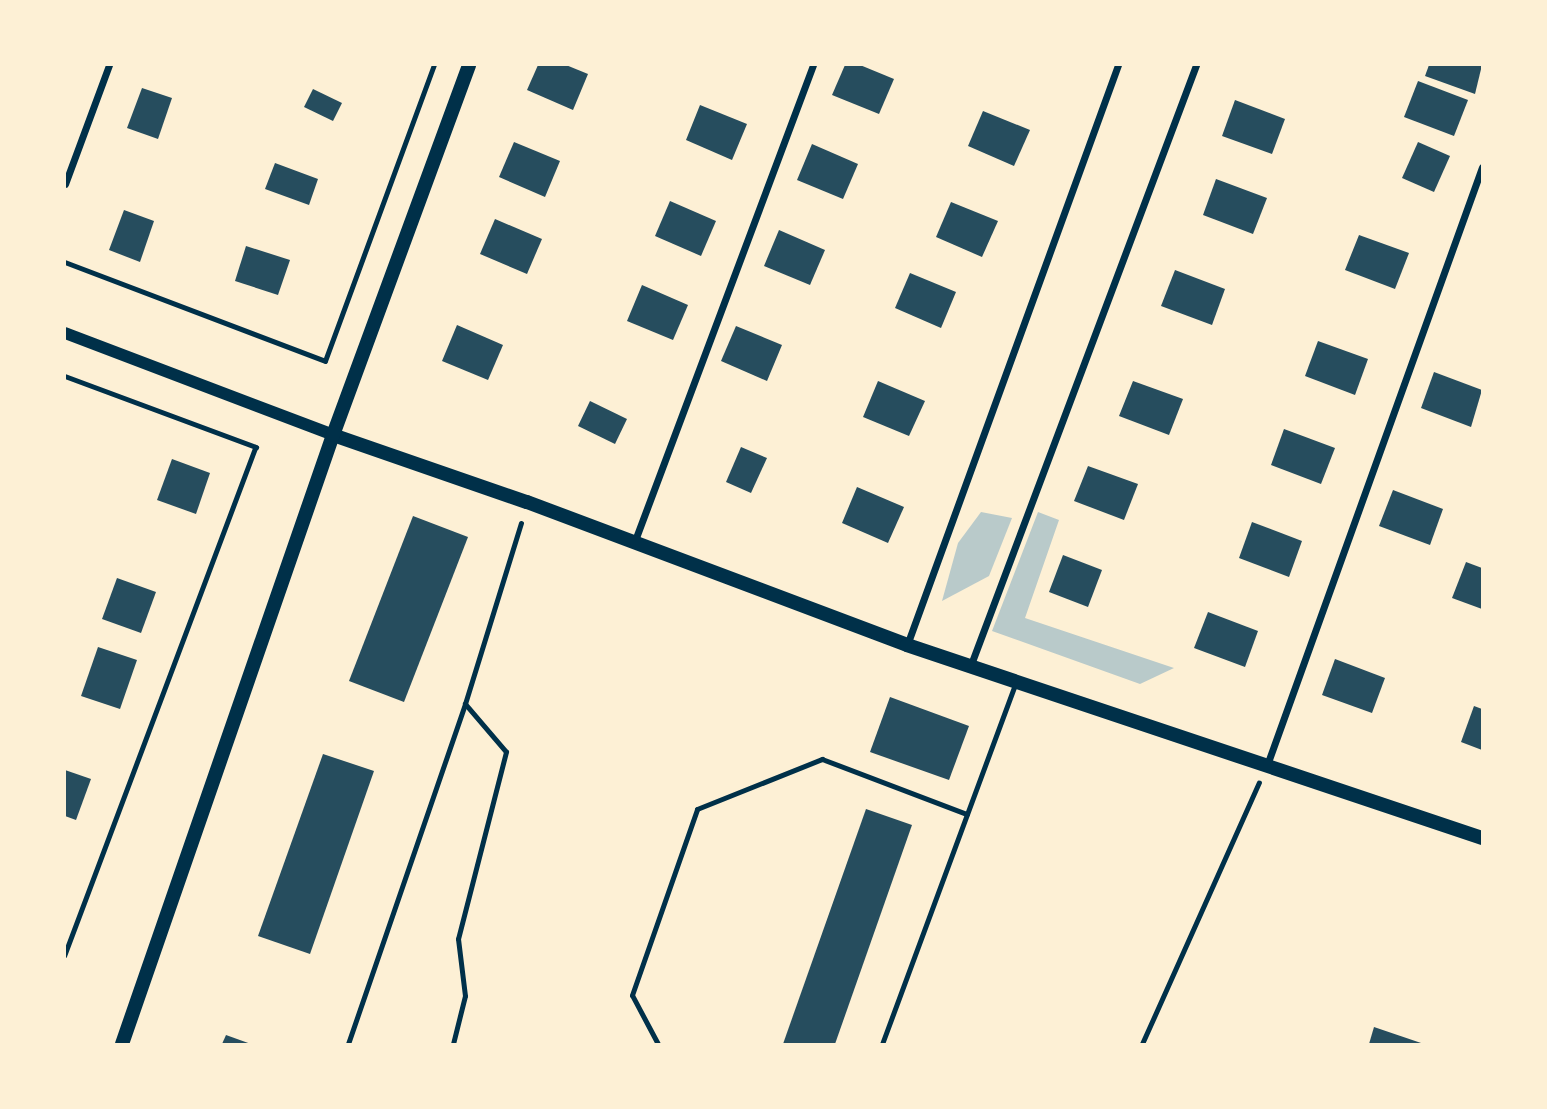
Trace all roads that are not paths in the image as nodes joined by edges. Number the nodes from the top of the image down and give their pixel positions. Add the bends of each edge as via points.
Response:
1 (109, 65) edge
2 (469, 65) edge
3 (813, 65) edge
4 (1118, 65) edge
5 (1196, 65) edge
6 (1482, 167) edge
7 (65, 184) edge
8 (65, 333) edge
9 (333, 435) junction
10 (634, 543) junction
11 (907, 645) junction
12 (970, 667) junction
13 (1016, 682) junction
14 (1267, 765) junction
15 (967, 814) junction
16 (1482, 838) edge
17 (122, 1044) edge
18 (658, 1044) edge
19 (882, 1044) edge

1 - 7 street
2 - 9 main road
3 - 10 street
4 - 11 street
5 - 12 street
6 - 14 street
8 - 9 street
9 - 10 main road
9 - 17 main road
10 - 11 main road
11 - 12 main road
12 - 13 main road
13 - 14 main road
13 - 15 lane
14 - 16 main road
15 - 18 lane via 822,759 697,809 632,995
15 - 19 lane

